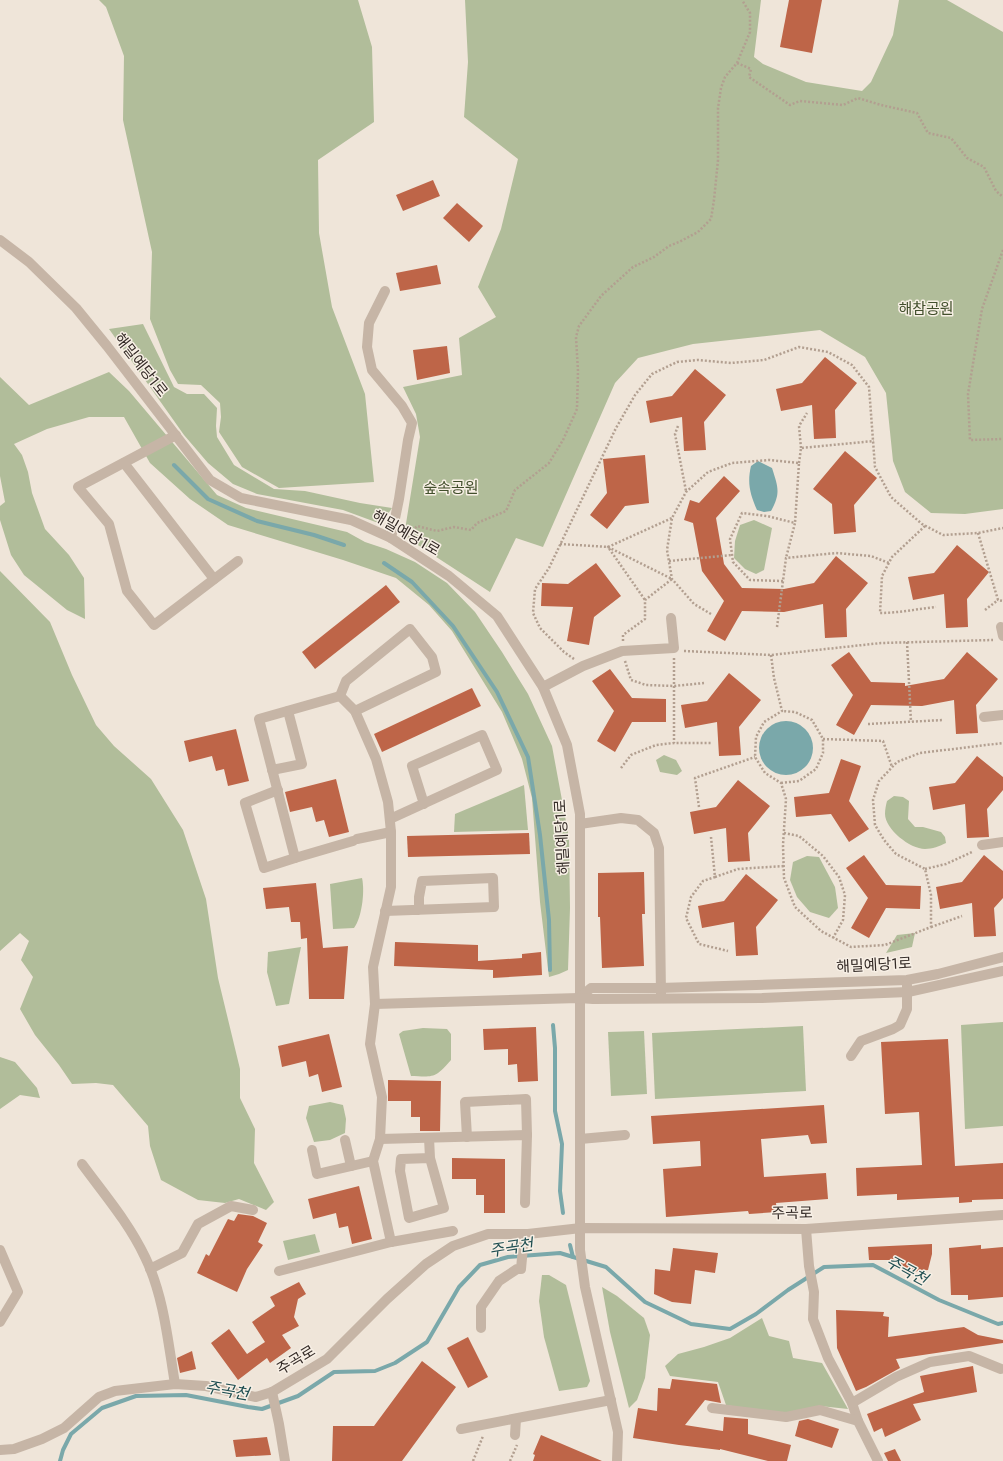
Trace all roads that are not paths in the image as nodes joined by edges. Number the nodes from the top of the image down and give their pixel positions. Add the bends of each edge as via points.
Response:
1 (0, 240) edge
2 (385, 291) dead end
3 (176, 435) junction
4 (124, 463) junction
5 (391, 538) junction
6 (238, 561) dead end
7 (214, 579) junction
8 (671, 618) dead end
9 (543, 687) junction
10 (340, 696) junction
11 (288, 711) junction
12 (355, 711) junction
13 (1003, 715) edge
14 (984, 717) dead end
15 (272, 770) junction
16 (278, 790) junction
17 (424, 804) junction
18 (390, 819) junction
19 (580, 824) junction
20 (391, 832) junction
21 (1003, 842) edge
22 (982, 845) dead end
23 (295, 858) junction
24 (419, 910) junction
25 (385, 911) junction
26 (1003, 957) edge
27 (1003, 971) edge
28 (907, 980) junction
29 (660, 988) junction
30 (908, 992) junction
31 (579, 998) junction
32 (661, 999) junction
33 (375, 1004) junction
34 (851, 1056) dead end
35 (625, 1135) dead end
36 (527, 1136) junction
37 (467, 1137) junction
38 (429, 1138) junction
39 (380, 1139) junction
40 (580, 1139) junction
41 (345, 1140) dead end
42 (312, 1150) dead end
43 (430, 1158) junction
44 (372, 1161) junction
45 (82, 1164) dead end
46 (351, 1166) junction
47 (525, 1203) dead end
48 (253, 1210) dead end
49 (1003, 1215) edge
50 (581, 1228) junction
51 (806, 1229) junction
52 (453, 1231) dead end
53 (528, 1234) junction
54 (391, 1242) junction
55 (0, 1250) edge
56 (150, 1270) junction
57 (279, 1271) dead end
58 (0, 1322) edge
59 (481, 1328) dead end
60 (1001, 1369) dead end
61 (175, 1384) junction
62 (272, 1392) junction
63 (611, 1400) junction
64 (852, 1403) junction
65 (712, 1408) dead end
66 (516, 1419) junction
67 (858, 1421) junction
68 (462, 1429) dead end
69 (516, 1440) road end
70 (0, 1450) edge
71 (285, 1461) edge
72 (617, 1461) edge
73 (878, 1461) edge

1 - 3 street, 해밀예당1로 via 28,262 76,308
2 - 5 street via 369,323 368,355 372,370 402,406 412,423
3 - 4 street
3 - 5 street, 해밀예당1로 via 210,480 241,498 351,520
4 - 7 street
4 - 7 street via 78,487 109,524 128,591 154,625
5 - 9 street, 해밀예당1로 via 449,576 497,616
6 - 7 street
8 - 9 street via 674,648 622,652 583,666
9 - 19 street, 해밀예당1로 via 567,745
10 - 11 street
10 - 12 street
10 - 12 street via 346,681 410,629 432,657 436,672
11 - 15 street via 259,719
11 - 15 street via 302,764
12 - 18 street via 376,759
13 - 14 street
15 - 16 street
16 - 23 street
16 - 23 street via 245,803 264,868
17 - 17 street via 497,770 482,734 412,766
17 - 18 street
18 - 20 street
19 - 29 street via 621,818 638,820 654,832 659,848
19 - 31 street, 해밀예당1로
20 - 23 street
20 - 25 street via 390,887
21 - 22 street
24 - 24 street via 494,908 494,878 422,881
24 - 25 street
25 - 33 street via 373,967
26 - 28 street, 해밀예당1로
27 - 30 street, 해밀예당1로
28 - 29 street, 해밀예당1로
28 - 30 street
29 - 31 street, 해밀예당1로 via 591,988
29 - 32 street
30 - 32 street, 해밀예당1로
30 - 34 street via 907,1009 900,1025 861,1041
31 - 32 street, 해밀예당1로
31 - 33 street
31 - 40 street
33 - 39 street via 370,1044 382,1097
35 - 40 street
36 - 37 street
36 - 37 street via 526,1099 465,1102
36 - 47 street
37 - 38 street
38 - 39 street
38 - 43 street
39 - 44 street
40 - 50 street
41 - 46 street
42 - 46 street via 317,1174
43 - 43 street via 444,1208 409,1218 400,1171 401,1159
44 - 46 street
44 - 54 street
45 - 56 street via 121,1217
48 - 56 street via 231,1206 198,1224 182,1253
49 - 51 street, 주곡로
50 - 51 street, 주곡로
50 - 53 street, 주곡로
50 - 63 street via 580,1250 585,1287
51 - 64 street via 814,1292 813,1319 828,1358
52 - 54 street
53 - 59 street via 523,1247 521,1269 499,1281 481,1307
53 - 62 street, 주곡로 via 488,1234 453,1246 426,1264 392,1294 328,1359
54 - 57 street
55 - 58 street via 18,1292
56 - 61 street via 166,1328
60 - 64 street via 969,1356 930,1362
61 - 62 street, 주곡로 via 206,1386 256,1397
61 - 70 street, 주곡로 via 108,1393 99,1397 64,1428 29,1444
62 - 71 street
63 - 66 street
63 - 72 street via 618,1432
64 - 67 street
65 - 67 street via 786,1417 820,1410
66 - 68 street
66 - 69 street
67 - 73 street

